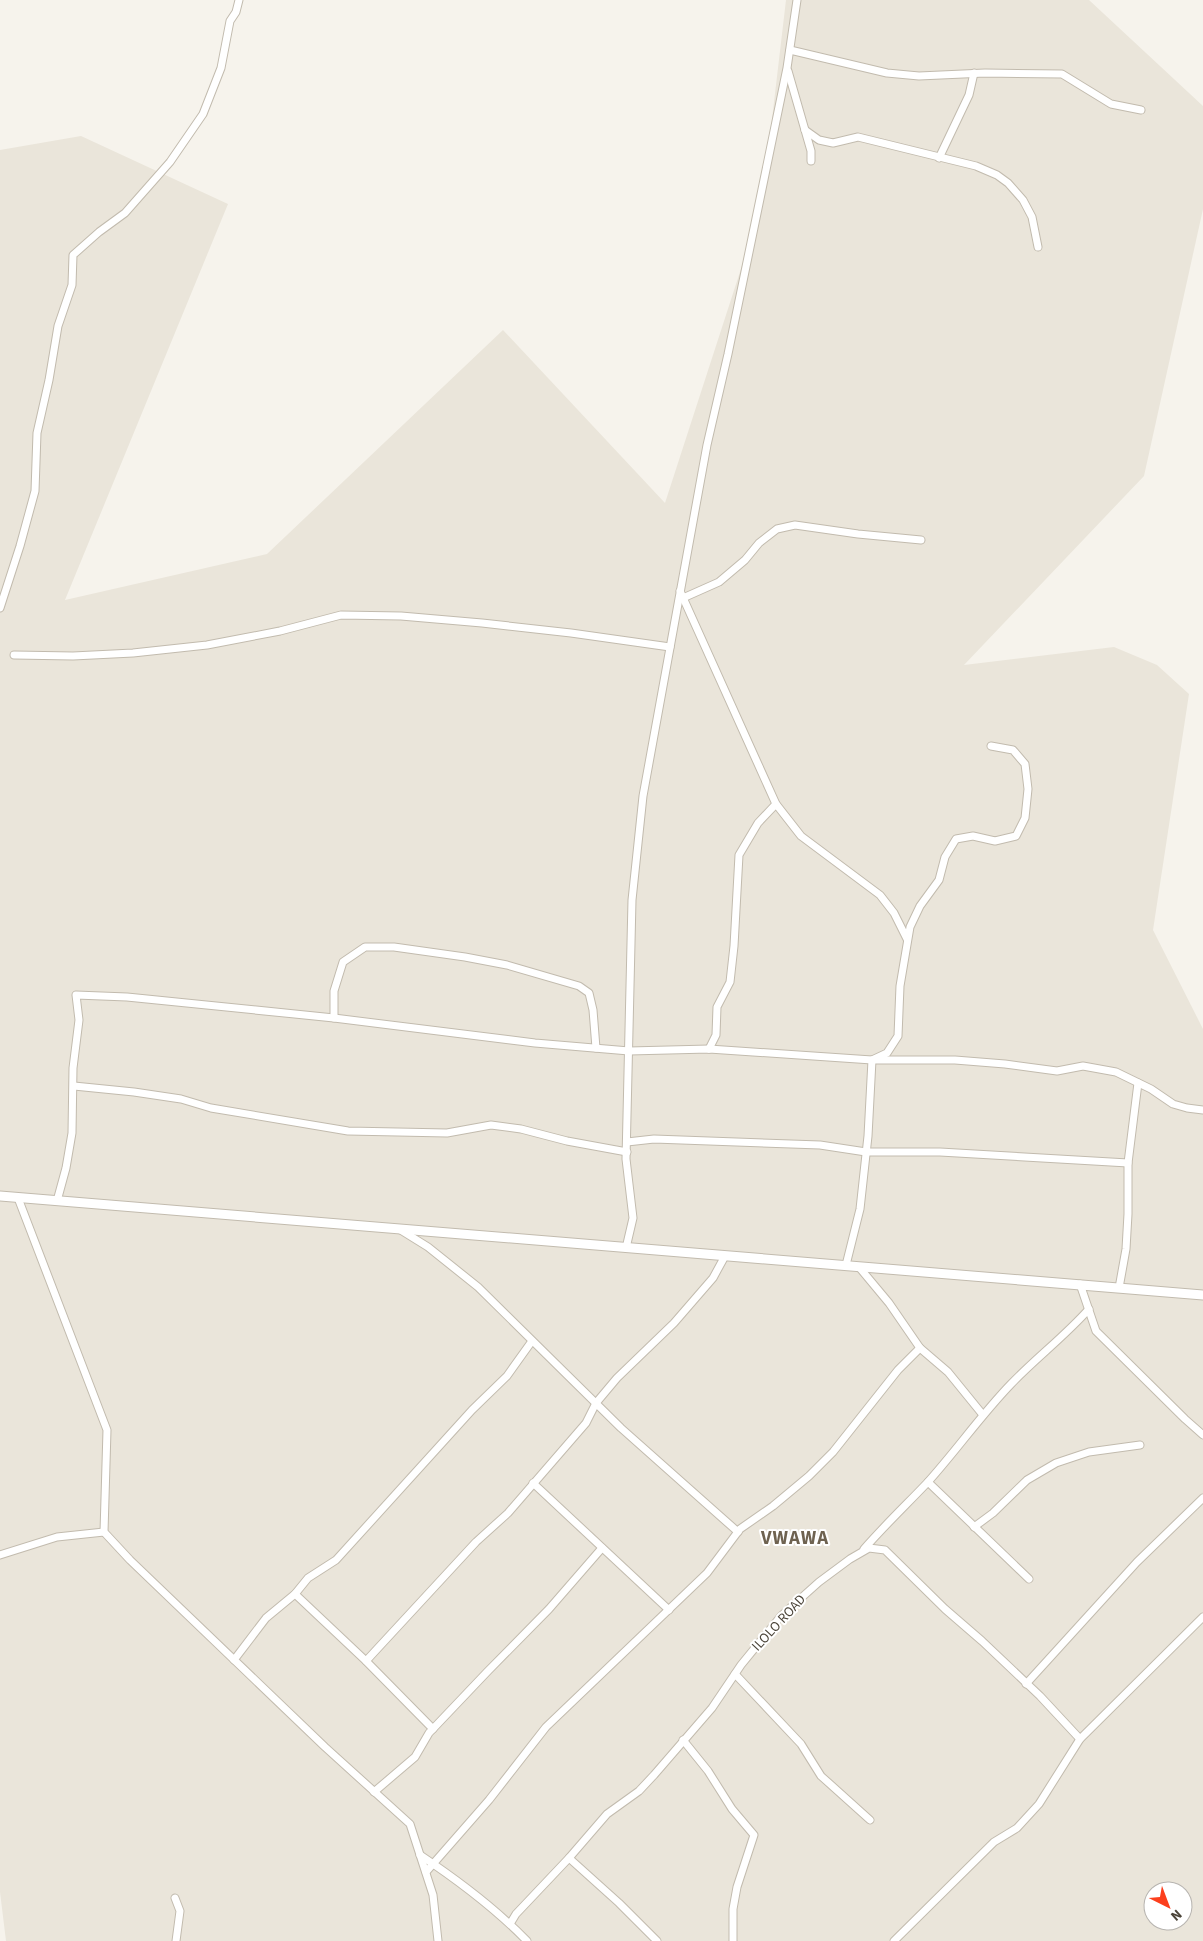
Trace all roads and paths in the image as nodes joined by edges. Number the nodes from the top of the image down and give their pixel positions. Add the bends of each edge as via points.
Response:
1 (239, 0) edge
2 (797, 0) edge
3 (790, 50) junction
4 (787, 68) junction
5 (974, 74) junction
6 (1141, 110) dead end
7 (805, 130) junction
8 (939, 158) junction
9 (811, 160) dead end
10 (1038, 246) dead end
11 (921, 540) dead end
12 (681, 595) junction
13 (0, 608) edge
14 (670, 647) junction
15 (14, 655) dead end
16 (991, 746) dead end
17 (776, 804) junction
18 (907, 939) junction
19 (334, 1018) junction
20 (596, 1048) junction
21 (709, 1049) junction
22 (629, 1051) junction
23 (872, 1060) junction
24 (1138, 1082) junction
25 (74, 1086) junction
26 (1203, 1110) edge
27 (627, 1142) junction
28 (626, 1152) junction
29 (866, 1152) junction
30 (1128, 1163) junction
31 (0, 1196) edge
32 (18, 1198) junction
33 (57, 1201) junction
34 (399, 1229) junction
35 (626, 1248) junction
36 (725, 1256) junction
37 (846, 1266) junction
38 (859, 1267) junction
39 (1080, 1284) junction
40 (1119, 1288) junction
41 (1203, 1295) edge
42 (1089, 1309) junction
43 (532, 1341) junction
44 (920, 1348) junction
45 (596, 1403) junction
46 (983, 1414) junction
47 (1203, 1435) edge
48 (1140, 1445) dead end
49 (928, 1482) junction
50 (533, 1483) junction
51 (1203, 1498) edge
52 (974, 1527) junction
53 (104, 1532) junction
54 (738, 1532) junction
55 (602, 1548) junction
56 (861, 1553) junction
57 (0, 1555) edge
58 (1029, 1579) dead end
59 (295, 1594) junction
60 (669, 1610) junction
61 (1203, 1617) edge
62 (234, 1660) junction
63 (366, 1661) junction
64 (734, 1674) junction
65 (1026, 1684) junction
66 (433, 1729) junction
67 (1080, 1739) junction
68 (683, 1740) junction
69 (374, 1792) junction
70 (870, 1820) dead end
71 (420, 1855) junction
72 (569, 1858) junction
73 (433, 1864) junction
74 (426, 1872) junction
75 (175, 1898) dead end
76 (510, 1924) junction
77 (176, 1941) edge
78 (438, 1941) edge
79 (527, 1941) edge
80 (657, 1941) edge
81 (734, 1941) edge
82 (894, 1941) edge

1 - 13 street via 230,21 221,68 203,114 170,162 125,213 73,255 72,285 58,326 38,433 34,491
2 - 3 street
3 - 4 street
3 - 5 street via 887,73 919,76
4 - 7 street
4 - 12 street via 707,445
5 - 6 street via 1062,74 1111,104
5 - 8 street via 969,95
7 - 8 street via 819,140 833,143 858,137
7 - 9 street
8 - 10 street via 976,166 1008,183 1032,217
11 - 12 street via 795,525 777,529 719,582
12 - 14 street
12 - 17 street
14 - 15 street via 482,623 342,615 207,645 133,653
14 - 22 street via 641,815 632,900
16 - 18 street via 1013,750 1025,764 1028,789 1025,818 1016,836 995,841 974,836 956,839 945,857 939,880 920,906
17 - 18 street via 801,836 880,895 894,913
17 - 21 street via 758,823 739,855 730,982 718,1007 716,1034
18 - 23 street via 900,986 898,1036 887,1054
19 - 20 street
19 - 20 street via 334,991 343,962 365,947 394,947 507,965 579,986 589,993
19 - 25 street via 127,997 76,995 79,1020
20 - 22 street
21 - 22 street
21 - 23 street
22 - 27 street
23 - 24 street via 955,1060 1057,1071 1083,1066 1116,1072
23 - 29 street
24 - 26 street via 1173,1104
24 - 30 street
25 - 28 street via 134,1092 348,1131 447,1133 491,1126 521,1129
25 - 33 street via 72,1133
27 - 28 street
27 - 29 street via 654,1139 820,1145
28 - 35 street via 633,1218
29 - 30 street via 940,1152
29 - 37 street via 860,1209
30 - 40 street via 1127,1240
31 - 32 street
32 - 33 street
32 - 53 street via 107,1430
33 - 34 street
34 - 35 street
34 - 43 street via 428,1247 478,1287
35 - 36 street
36 - 37 street
36 - 45 street via 713,1278 674,1323
37 - 38 street
38 - 39 street
38 - 44 street
39 - 40 street
39 - 42 street
40 - 41 street
42 - 46 street
42 - 47 street via 1096,1331
43 - 45 street
43 - 59 street via 507,1376 336,1560 308,1578
44 - 46 street via 948,1372
44 - 54 street via 898,1370 833,1452 809,1476
45 - 50 street via 586,1423
45 - 54 street
46 - 49 street
48 - 52 street via 1089,1452 1056,1463 1026,1480
49 - 52 street
49 - 56 street
50 - 55 street
50 - 63 street
51 - 65 street via 1137,1562
52 - 58 street
53 - 57 street via 57,1537
53 - 62 street
54 - 60 street via 707,1573
55 - 60 street
55 - 66 street via 550,1609
56 - 64 street, ILOLO ROAD via 819,1582 781,1616
56 - 65 street, ILOLO ROAD via 870,1548 885,1550
59 - 62 street via 266,1618
59 - 63 street
60 - 73 street via 546,1727
61 - 67 street
62 - 69 street
63 - 66 street
64 - 68 street, ILOLO ROAD via 712,1708
64 - 70 street via 801,1744 821,1776
65 - 67 street, ILOLO ROAD
66 - 69 street via 415,1757
67 - 82 street via 1039,1804 1017,1828 994,1842
68 - 72 street, ILOLO ROAD via 654,1775 608,1814
68 - 81 street via 754,1835 733,1909
69 - 71 street via 410,1824
71 - 73 street
71 - 74 street
72 - 76 street, ILOLO ROAD
72 - 80 street
73 - 74 street
73 - 76 street via 458,1880
74 - 78 street via 433,1895
75 - 77 street via 180,1911
76 - 79 street

